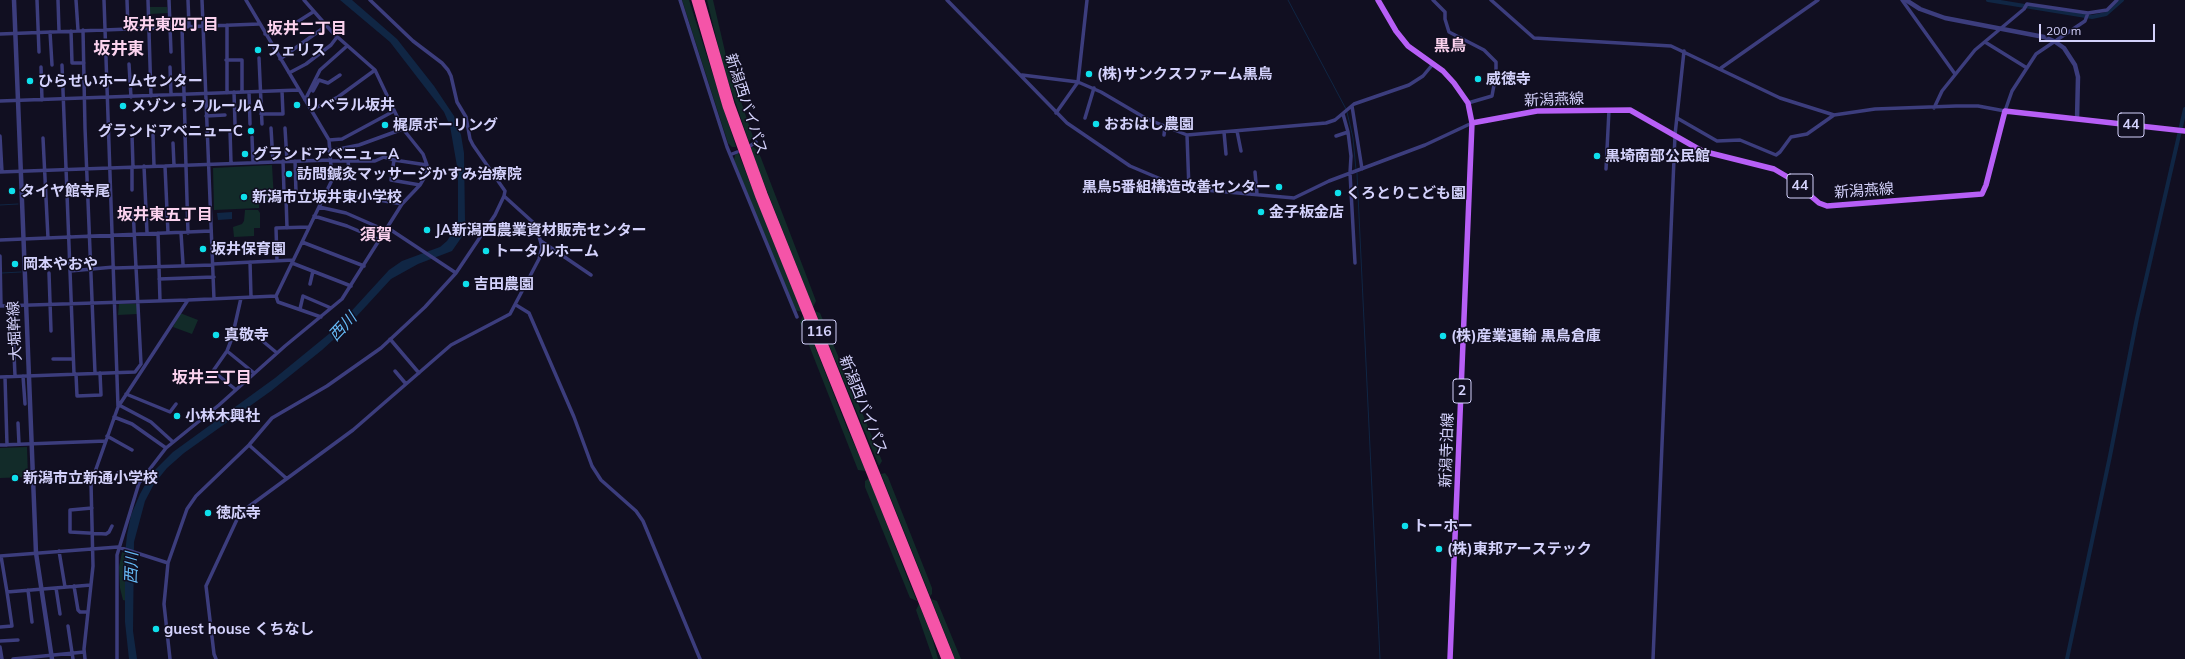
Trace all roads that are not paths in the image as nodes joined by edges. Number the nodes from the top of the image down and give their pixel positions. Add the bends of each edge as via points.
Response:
1 (14, 0) edge
2 (37, 0) edge
3 (58, 0) edge
4 (76, 0) edge
5 (104, 0) edge
6 (127, 0) edge
7 (148, 0) edge
8 (169, 0) edge
9 (188, 0) edge
10 (202, 0) edge
11 (246, 0) edge
12 (304, 0) edge
13 (370, 0) edge
14 (680, 0) edge
15 (692, 0) edge
16 (695, 0) edge
17 (702, 0) edge
18 (947, 0) edge
19 (1087, 0) edge
20 (1378, 0) edge
21 (1490, 0) edge
22 (1818, 0) edge
23 (1902, 0) edge
24 (1906, 0) edge
25 (2117, 0) edge
26 (1436, 1) edge
27 (313, 12) junction
28 (2088, 13) junction
29 (259, 24) junction
30 (227, 25) junction
31 (705, 25) junction
32 (189, 26) junction
33 (203, 26) junction
34 (326, 26) junction
35 (170, 27) junction
36 (182, 27) junction
37 (149, 28) junction
38 (2001, 28) junction
39 (128, 29) junction
40 (78, 30) junction
41 (83, 30) junction
42 (105, 30) junction
43 (59, 31) junction
44 (71, 31) junction
45 (38, 32) junction
46 (50, 32) junction
47 (15, 33) junction
48 (0, 34) edge
49 (265, 34) junction
50 (337, 37) junction
51 (2054, 41) junction
52 (1985, 42) junction
53 (347, 46) junction
54 (1684, 51) junction
55 (39, 52) dead end
56 (171, 52) dead end
57 (258, 58) dead end
58 (280, 59) junction
59 (226, 60) junction
60 (84, 63) junction
61 (129, 64) dead end
62 (1433, 64) junction
63 (52, 65) dead end
64 (62, 65) dead end
65 (41, 67) dead end
66 (170, 67) dead end
67 (1721, 68) junction
68 (2027, 68) junction
69 (375, 70) junction
70 (289, 73) junction
71 (340, 74) dead end
72 (1955, 74) junction
73 (1022, 75) junction
74 (1078, 82) junction
75 (1094, 88) junction
76 (299, 90) junction
77 (282, 91) junction
78 (234, 92) junction
79 (242, 92) junction
80 (249, 92) junction
81 (260, 92) junction
82 (206, 93) junction
83 (227, 93) junction
84 (171, 94) junction
85 (184, 94) junction
86 (131, 96) junction
87 (151, 96) junction
88 (107, 97) junction
89 (84, 98) junction
90 (63, 99) junction
91 (42, 100) junction
92 (0, 101) edge
93 (18, 101) junction
94 (305, 101) junction
95 (1468, 103) junction
96 (1350, 107) junction
97 (1934, 108) junction
98 (311, 110) junction
99 (1609, 110) junction
100 (2005, 111) junction
101 (394, 112) junction
102 (1056, 113) junction
103 (1344, 113) junction
104 (261, 114) junction
105 (225, 115) dead end
106 (1834, 115) junction
107 (206, 116) junction
108 (1085, 118) dead end
109 (1677, 118) junction
110 (2077, 119) junction
111 (1472, 123) junction
112 (235, 124) dead end
113 (250, 124) dead end
114 (262, 124) dead end
115 (185, 126) dead end
116 (271, 128) dead end
117 (286, 128) dead end
118 (1165, 128) junction
119 (403, 129) junction
120 (230, 130) dead end
121 (1237, 131) junction
122 (2185, 131) edge
123 (1224, 132) junction
124 (1348, 132) junction
125 (185, 133) dead end
126 (132, 135) dead end
127 (153, 135) dead end
128 (1164, 135) dead end
129 (1187, 135) junction
130 (1675, 135) junction
131 (0, 136) edge
132 (1336, 136) dead end
133 (252, 137) dead end
134 (43, 138) dead end
135 (329, 140) junction
136 (756, 142) dead end
137 (173, 143) dead end
138 (750, 146) dead end
139 (329, 151) junction
140 (1241, 151) dead end
141 (737, 152) dead end
142 (732, 154) junction
143 (1226, 154) dead end
144 (330, 160) junction
145 (394, 160) junction
146 (285, 161) junction
147 (295, 161) junction
148 (348, 161) junction
149 (253, 162) junction
150 (272, 162) junction
151 (231, 163) junction
152 (209, 164) junction
153 (174, 165) junction
154 (186, 165) junction
155 (427, 165) junction
156 (144, 166) junction
157 (154, 166) junction
158 (165, 166) junction
159 (132, 167) junction
160 (110, 168) junction
161 (87, 169) junction
162 (1361, 169) junction
163 (1606, 169) dead end
164 (44, 170) junction
165 (66, 170) junction
166 (20, 171) junction
167 (1, 172) edge
168 (1255, 172) dead end
169 (1351, 173) junction
170 (350, 179) dead end
171 (420, 185) junction
172 (132, 190) dead end
173 (1189, 190) junction
174 (326, 191) junction
175 (296, 193) dead end
176 (1257, 194) junction
177 (504, 196) junction
178 (402, 204) junction
179 (319, 207) junction
180 (133, 209) dead end
181 (314, 216) junction
182 (309, 227) junction
183 (287, 228) junction
184 (387, 229) junction
185 (211, 231) junction
186 (146, 233) junction
187 (158, 233) junction
188 (168, 233) junction
189 (181, 233) junction
190 (188, 233) junction
191 (134, 234) junction
192 (113, 235) junction
193 (90, 236) junction
194 (69, 237) junction
195 (48, 238) junction
196 (23, 239) junction
197 (0, 240) edge
198 (380, 240) junction
199 (541, 241) junction
200 (302, 242) junction
201 (0, 256) edge
202 (277, 261) junction
203 (250, 262) junction
204 (292, 262) junction
205 (1355, 263) dead end
206 (183, 264) dead end
207 (213, 264) junction
208 (159, 266) junction
209 (364, 266) junction
210 (137, 267) junction
211 (91, 268) junction
212 (114, 268) junction
213 (70, 271) junction
214 (313, 271) junction
215 (456, 272) junction
216 (49, 273) dead end
217 (591, 275) dead end
218 (214, 277) junction
219 (159, 279) junction
220 (310, 284) dead end
221 (351, 286) junction
222 (276, 296) junction
223 (251, 297) junction
224 (214, 298) junction
225 (242, 298) junction
226 (188, 300) junction
227 (138, 301) junction
228 (160, 301) junction
229 (116, 302) junction
230 (92, 303) junction
231 (71, 304) junction
232 (50, 305) junction
233 (516, 305) junction
234 (1, 306) edge
235 (12, 306) junction
236 (26, 306) junction
237 (331, 308) junction
238 (300, 310) junction
239 (321, 317) junction
240 (797, 318) dead end
241 (51, 331) dead end
242 (254, 333) dead end
243 (390, 339) junction
244 (227, 351) junction
245 (277, 353) junction
246 (53, 359) dead end
247 (73, 359) junction
248 (395, 371) dead end
249 (118, 372) junction
250 (98, 373) junction
251 (137, 373) junction
252 (254, 373) junction
253 (419, 373) junction
254 (75, 374) junction
255 (15, 376) junction
256 (23, 376) junction
257 (29, 376) junction
258 (0, 377) edge
259 (5, 377) junction
260 (406, 384) junction
261 (235, 389) junction
262 (126, 394) junction
263 (25, 404) dead end
264 (176, 404) dead end
265 (119, 406) junction
266 (114, 417) junction
267 (18, 423) dead end
268 (107, 436) junction
269 (106, 441) junction
270 (173, 442) junction
271 (19, 444) junction
272 (31, 444) junction
273 (0, 445) edge
274 (7, 445) junction
275 (249, 445) junction
276 (166, 448) junction
277 (132, 450) dead end
278 (118, 473) dead end
279 (286, 478) junction
280 (139, 482) junction
281 (92, 508) junction
282 (112, 526) dead end
283 (92, 533) junction
284 (118, 547) junction
285 (93, 548) junction
286 (59, 551) junction
287 (36, 553) junction
288 (1, 556) edge
289 (168, 563) junction
290 (91, 585) junction
291 (74, 586) junction
292 (65, 587) junction
293 (56, 588) junction
294 (41, 589) junction
295 (28, 590) junction
296 (7, 592) junction
297 (88, 612) junction
298 (60, 614) dead end
299 (32, 622) dead end
300 (68, 626) dead end
301 (0, 627) edge
302 (18, 640) dead end
303 (0, 641) edge
304 (0, 647) edge
305 (84, 652) junction
306 (73, 654) junction
307 (52, 657) edge
308 (26, 658) edge
309 (36, 658) edge
310 (2, 659) edge
311 (13, 659) edge
312 (74, 659) edge
313 (85, 659) edge
314 (118, 659) edge
315 (170, 659) edge
316 (216, 659) edge
317 (700, 659) edge
318 (945, 659) edge
319 (951, 659) edge
320 (1450, 659) edge
321 (1653, 659) edge

1 - 47 street, 大堀幹線
2 - 45 street
3 - 43 street
4 - 40 street
5 - 42 street
6 - 39 street
7 - 37 street
8 - 35 street
9 - 32 street
10 - 33 street
11 - 29 street
12 - 27 street
13 - 177 street via 448,70 457,102 466,117 470,139 505,191
14 - 142 street via 727,147
15 - 31 highway
16 - 31 highway, 新潟西バイパス / 116
17 - 31 highway, 新潟西バイパス / 116
18 - 73 street
19 - 74 street
20 - 62 main road, 2 via 1408,46
21 - 54 street via 1534,38 1671,46
22 - 67 street
23 - 72 street
24 - 38 street via 1920,9 1945,18
25 - 28 street via 2107,10
26 - 95 street via 1445,12 1450,32 1484,50 1496,62 1492,96
27 - 34 street
27 - 49 street via 294,24
28 - 38 street via 2027,4
28 - 51 street via 2085,21
29 - 30 street
29 - 49 street
30 - 33 street
30 - 59 street
31 - 318 highway, 新潟西バイパス / 116 via 726,106 759,197
31 - 319 highway, 新潟西バイパス / 116 via 764,194
32 - 33 street
32 - 36 street
33 - 82 street
34 - 50 street
34 - 58 street
35 - 36 street
35 - 37 street
35 - 56 street
36 - 85 street
37 - 39 street
37 - 87 street
38 - 51 street via 2044,36
38 - 52 street
39 - 42 street
40 - 41 street
40 - 44 street
41 - 42 street
41 - 60 street
42 - 88 street
43 - 44 street
43 - 46 street
44 - 60 street via 72,63
45 - 46 street
45 - 47 street
45 - 55 street
46 - 63 street
47 - 48 street
47 - 93 street, 大堀幹線
49 - 58 street
50 - 53 street
50 - 70 street via 331,45 306,64
51 - 68 street via 2036,54
51 - 110 street via 2064,48 2075,65 2078,77
52 - 68 street
52 - 72 street
53 - 69 street
53 - 94 street via 320,70
54 - 67 street
54 - 109 street
57 - 81 street
58 - 70 street
59 - 79 street via 242,60
59 - 83 street
60 - 89 street
61 - 86 street
62 - 95 main road, 2 via 1448,77
62 - 96 street via 1423,76 1409,85
64 - 90 street
65 - 91 street
66 - 84 street
67 - 106 street via 1780,98
68 - 100 street via 2012,90
69 - 98 street via 338,97
69 - 101 street
70 - 76 street
71 - 94 street via 328,82 319,80
72 - 97 street via 1942,91
73 - 74 street
73 - 102 street
74 - 75 street
74 - 102 street
75 - 108 street
75 - 118 street
76 - 77 street
76 - 94 street
77 - 81 street
77 - 104 street via 283,114
78 - 79 street
78 - 83 street
78 - 112 street
79 - 80 street
80 - 81 street
80 - 113 street
81 - 104 street
82 - 83 street
82 - 85 street
82 - 107 street
84 - 85 street
84 - 87 street
85 - 115 street
86 - 87 street
86 - 88 street
88 - 89 street
88 - 160 street
89 - 90 street
89 - 161 street
90 - 91 street
90 - 165 street
91 - 93 street
92 - 93 street
93 - 166 street, 大堀幹線
94 - 98 street
95 - 111 main road, 2
96 - 103 street
96 - 162 street via 1357,129
97 - 100 street via 1978,106
97 - 106 street via 1876,109
98 - 135 street
99 - 111 main road, 新潟燕線 / 44 via 1523,112
99 - 130 main road, 新潟燕線 / 44 via 1630,110
99 - 163 street
100 - 110 main road, 44
100 - 130 main road, 新潟燕線 / 44 via 1982,194 1827,206 1819,203 1791,179 1774,169 1702,151
101 - 119 street
101 - 135 street via 342,139
102 - 173 street via 1083,136 1130,166
103 - 121 street via 1326,123
103 - 124 street
104 - 114 street
105 - 107 street
106 - 109 street via 1807,134 1791,137 1776,155 1740,140 1717,141
107 - 152 street
109 - 130 street
110 - 122 main road, 44
111 - 162 street via 1425,146
111 - 320 main road, 新潟寺泊線 / 2
116 - 150 street
117 - 146 street
118 - 128 street
118 - 129 street
119 - 139 street via 359,145
119 - 155 street via 424,154
120 - 151 street
121 - 123 street
121 - 140 street
123 - 129 street
123 - 143 street
124 - 132 street
124 - 169 street
125 - 154 street
126 - 159 street
127 - 157 street
129 - 173 street
130 - 321 street
131 - 167 street
133 - 149 street
134 - 164 street
135 - 139 street
136 - 138 street
137 - 153 street
139 - 144 street
141 - 142 street
142 - 240 street via 755,219
144 - 147 street
144 - 148 street
144 - 174 street via 332,180
145 - 148 street via 384,157 376,161
145 - 155 street
145 - 171 street via 391,180
146 - 147 street
146 - 150 street
146 - 183 street
147 - 175 street
148 - 170 street
149 - 150 street
149 - 151 street
151 - 152 street
152 - 154 street
152 - 185 street
153 - 154 street
153 - 158 street
154 - 190 street
155 - 171 street via 427,173
156 - 157 street
156 - 159 street
156 - 186 street
157 - 158 street
158 - 188 street
159 - 160 street
159 - 172 street
160 - 161 street
160 - 192 street
161 - 165 street
161 - 193 street
162 - 169 street
164 - 165 street
164 - 166 street
164 - 195 street
165 - 194 street
166 - 167 street
166 - 196 street, 大堀幹線
168 - 176 street
169 - 176 street via 1294,198
169 - 205 street
171 - 178 street
173 - 176 street
174 - 178 street
174 - 179 street
177 - 199 street via 536,225
177 - 215 street via 495,215
178 - 184 street
179 - 181 street
179 - 184 street via 352,215
180 - 191 street
181 - 182 street
181 - 198 street
182 - 183 street
182 - 200 street
183 - 202 street via 276,228
184 - 198 street
184 - 215 street
185 - 190 street
185 - 207 street
186 - 187 street
186 - 191 street
187 - 188 street
187 - 208 street
188 - 189 street
189 - 190 street
189 - 206 street
191 - 192 street
191 - 210 street
192 - 193 street
192 - 212 street
193 - 194 street
193 - 211 street
194 - 195 street
194 - 213 street
195 - 196 street
196 - 197 street
196 - 236 street, 大堀幹線
198 - 209 street
199 - 217 street
199 - 233 street via 539,259
200 - 204 street
200 - 209 street
201 - 234 street
202 - 203 street
202 - 204 street
203 - 207 street
203 - 223 street
204 - 214 street
204 - 222 street
207 - 208 street
207 - 218 street
208 - 210 street
208 - 219 street
209 - 221 street
210 - 212 street
210 - 227 street
211 - 212 street
211 - 213 street
211 - 230 street
212 - 229 street
213 - 231 street
214 - 220 street
214 - 221 street
215 - 243 street via 442,290
216 - 232 street
218 - 219 street
218 - 224 street
219 - 228 street
221 - 237 street via 342,299
222 - 223 street
222 - 238 street via 278,302
223 - 225 street
224 - 225 street
224 - 226 street
225 - 244 street
226 - 228 street
226 - 251 street
227 - 228 street
227 - 229 street
227 - 251 street via 141,364
229 - 230 street
229 - 249 street
230 - 231 street
230 - 250 street
231 - 232 street
231 - 247 street
232 - 236 street
232 - 241 street
233 - 253 street via 510,314 451,345
233 - 317 street via 529,313 574,417 592,466 601,480 636,511 643,522
234 - 235 street
235 - 236 street
235 - 255 street
236 - 257 street, 大堀幹線
237 - 238 street via 303,296
237 - 239 street
238 - 239 street
239 - 245 street
242 - 245 street
243 - 253 street
243 - 275 street via 327,386 272,418
244 - 252 street
244 - 261 street via 213,371
245 - 252 street
246 - 247 street
247 - 254 street
248 - 260 street
249 - 250 street
249 - 251 street
249 - 265 street
250 - 254 street
250 - 254 street via 101,395 77,396
251 - 262 street
252 - 261 street
253 - 260 street
254 - 257 street
255 - 256 street
255 - 259 street
256 - 257 street
256 - 263 street
257 - 272 street, 大堀幹線
258 - 259 street
259 - 274 street
260 - 279 street via 353,430
261 - 270 street
262 - 264 street via 170,412
262 - 265 street
265 - 266 street
265 - 270 street via 151,422
266 - 268 street
266 - 276 street via 132,424
267 - 271 street
268 - 269 street
268 - 277 street
269 - 272 street
269 - 281 street via 91,483
270 - 276 street
271 - 272 street
271 - 274 street
272 - 287 street, 大堀幹線
273 - 274 street
275 - 279 street
275 - 289 street via 196,496 187,509
276 - 280 street
278 - 280 street
279 - 316 street via 240,513 206,586
280 - 284 street
281 - 283 street
281 - 283 street via 72,509 69,513 70,532
282 - 283 street via 108,534
283 - 285 street
284 - 285 street
284 - 289 street
284 - 314 street via 115,567
285 - 286 street
285 - 290 street
286 - 287 street
286 - 292 street
287 - 288 street
287 - 294 street, 大堀幹線
288 - 296 street
289 - 315 street via 164,604
290 - 291 street
290 - 297 street
291 - 292 street
291 - 297 street via 78,610
292 - 293 street
293 - 294 street
293 - 298 street
294 - 295 street
294 - 307 street, 大堀幹線
295 - 296 street
295 - 299 street
296 - 301 street via 12,626
297 - 305 street
300 - 306 street
302 - 303 street
304 - 310 street
305 - 306 street
305 - 313 street
306 - 307 street
306 - 312 street
307 - 309 street
308 - 309 street
308 - 311 street

